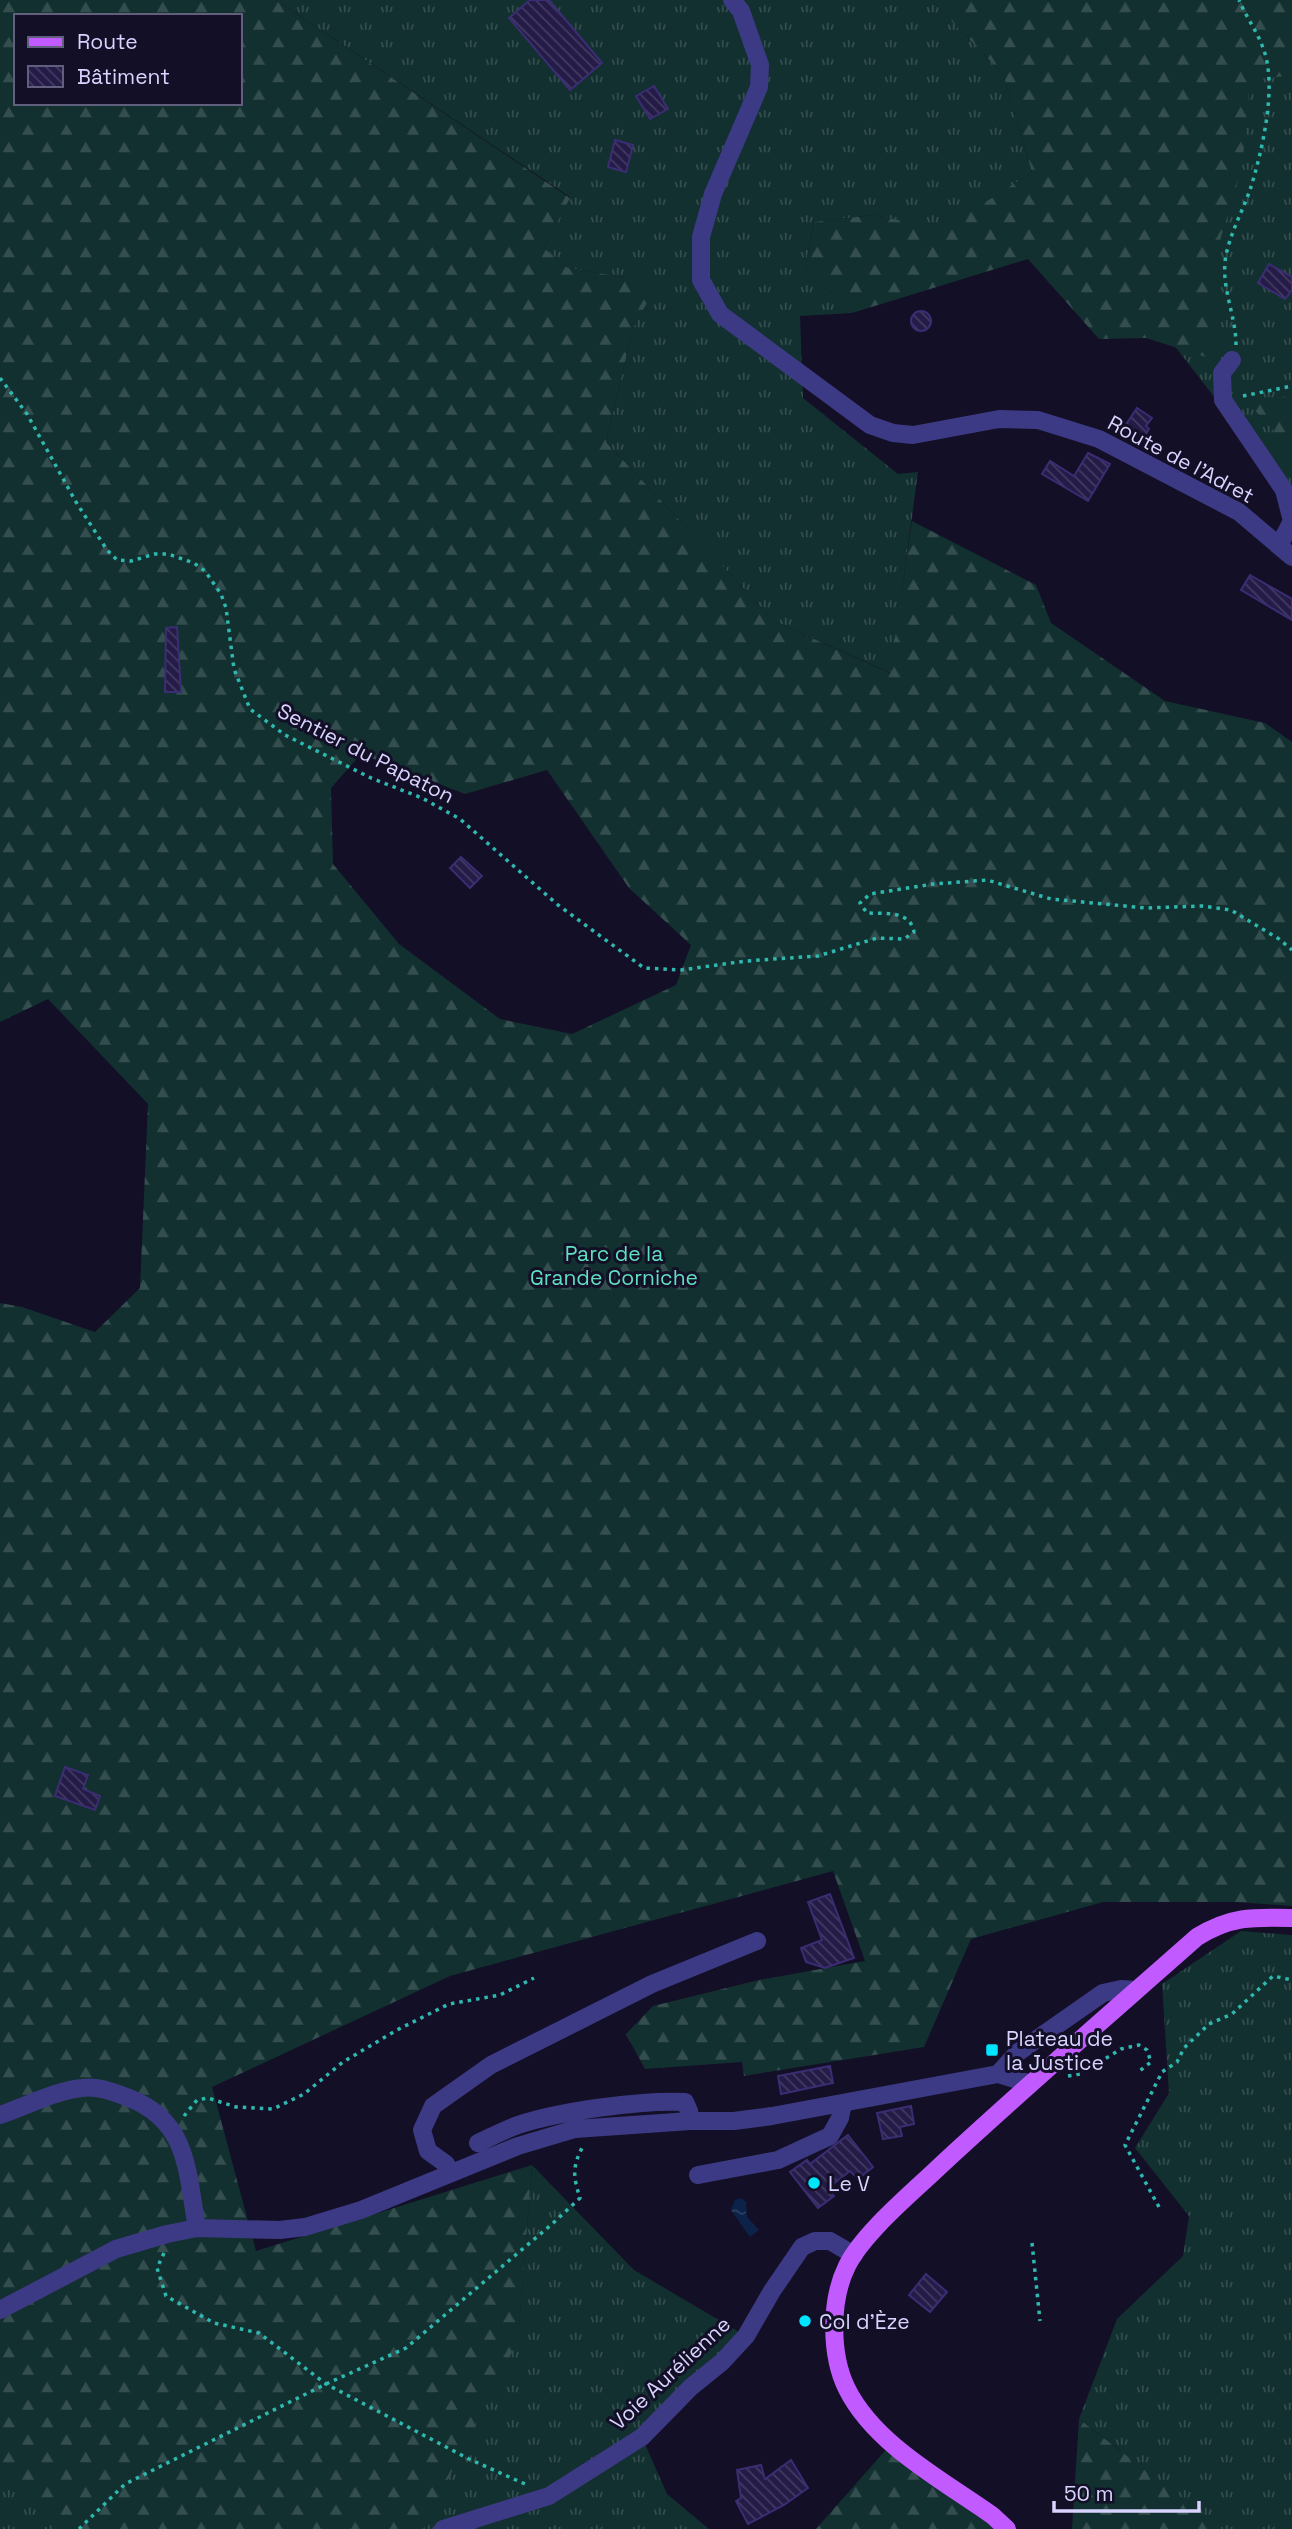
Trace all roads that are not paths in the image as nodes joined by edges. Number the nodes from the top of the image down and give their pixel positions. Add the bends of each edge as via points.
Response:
1 (732, 0) edge
2 (1232, 360) road end
3 (1285, 552) edge
4 (1292, 1918) edge
5 (757, 1941) dead end
6 (1136, 1990) junction
7 (998, 2074) junction
8 (1028, 2083) junction
9 (843, 2104) junction
10 (0, 2115) edge
11 (690, 2121) junction
12 (478, 2143) dead end
13 (450, 2173) junction
14 (698, 2175) dead end
15 (197, 2228) junction
16 (854, 2255) junction
17 (0, 2310) edge
18 (443, 2529) edge
19 (1007, 2529) edge

1 - 3 street, Route de l'Adret via 741,11 760,65 759,87 713,194 701,237 701,280 720,314 870,425 913,435 999,419 1038,420 1099,439 1239,512
2 - 3 street via 1222,373 1223,400 1284,490 1292,521
4 - 6 main road via 1250,1917 1219,1925 1197,1937
5 - 13 street via 652,1984 491,2065 433,2106 422,2130 428,2151 446,2164
6 - 7 street via 1103,1993 1017,2053
6 - 8 main road
7 - 8 street
7 - 9 street
8 - 16 main road via 889,2214
9 - 11 street via 734,2121
9 - 14 street via 830,2136 778,2160
10 - 15 street via 82,2088 103,2089 139,2102 171,2126 181,2148
11 - 12 street via 685,2102 664,2101 556,2115 517,2125
11 - 13 street via 575,2129
13 - 15 street via 361,2210 305,2227
15 - 17 street via 116,2249
16 - 18 street, Voie Aurélienne via 830,2241 803,2247 747,2336 642,2437 549,2496
16 - 19 main road via 835,2309 833,2336 846,2388 891,2444

